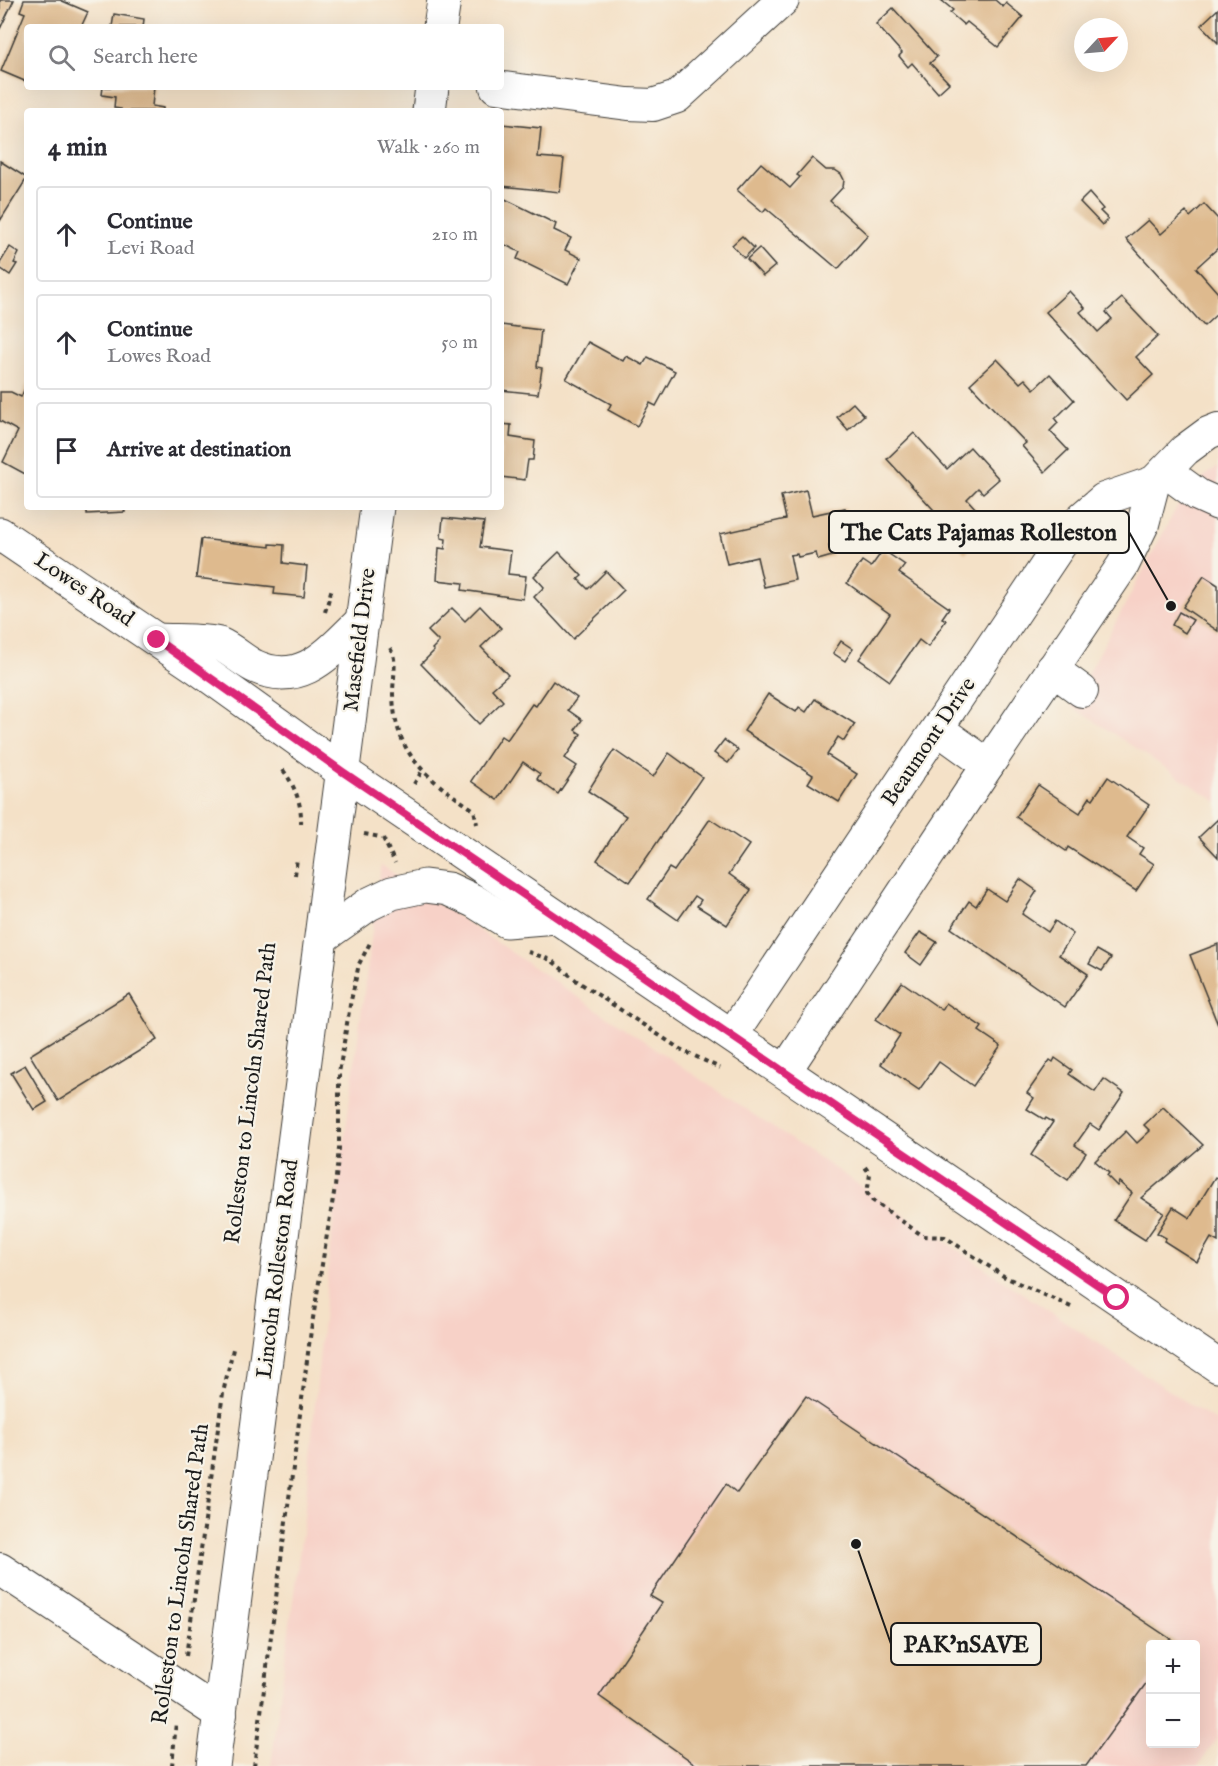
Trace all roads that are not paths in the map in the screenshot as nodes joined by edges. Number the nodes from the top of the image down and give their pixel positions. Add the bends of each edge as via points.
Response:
1 (444, 0) edge
2 (783, 0) edge
3 (440, 24) edge
4 (504, 88) edge
5 (432, 90) edge
6 (429, 108) edge
7 (1218, 429) edge
8 (1159, 477) junction
9 (1218, 504) edge
10 (378, 510) edge
11 (0, 534) edge
12 (363, 620) junction
13 (157, 640) junction
14 (1052, 669) junction
15 (1082, 691) dead end
16 (938, 729) junction
17 (988, 765) junction
18 (343, 772) junction
19 (556, 917) junction
20 (322, 937) junction
21 (732, 1035) junction
22 (785, 1071) junction
23 (1218, 1366) edge
24 (0, 1569) edge
25 (221, 1715) junction
26 (213, 1766) edge

1 - 3 main road
2 - 4 street via 677,98 653,105 628,104
5 - 6 main road
7 - 8 street, Beaumont Drive via 1185,450
8 - 9 street
8 - 14 street, Beaumont Drive via 1123,565
8 - 16 street, Beaumont Drive via 1104,499 1083,517 1060,545
10 - 12 main road, Masefield Drive
11 - 13 main road, Lowes Road
12 - 13 main road via 315,665 275,673 254,666 217,643
12 - 18 main road, Masefield Drive
13 - 18 main road, Lowes Road
14 - 15 street
14 - 17 street, Beaumont Drive
16 - 17 street
16 - 21 street, Beaumont Drive
17 - 22 street, Beaumont Drive
18 - 19 main road, Lowes Road
18 - 20 main road, Lincoln Rolleston Road
19 - 20 main road via 506,921 448,889 425,886 392,893 369,904
19 - 21 main road, Lowes Road
20 - 25 main road, Lincoln Rolleston Road
21 - 22 main road, Lowes Road
22 - 23 main road, Lowes Road
24 - 25 street
25 - 26 main road, Lincoln Rolleston Road

